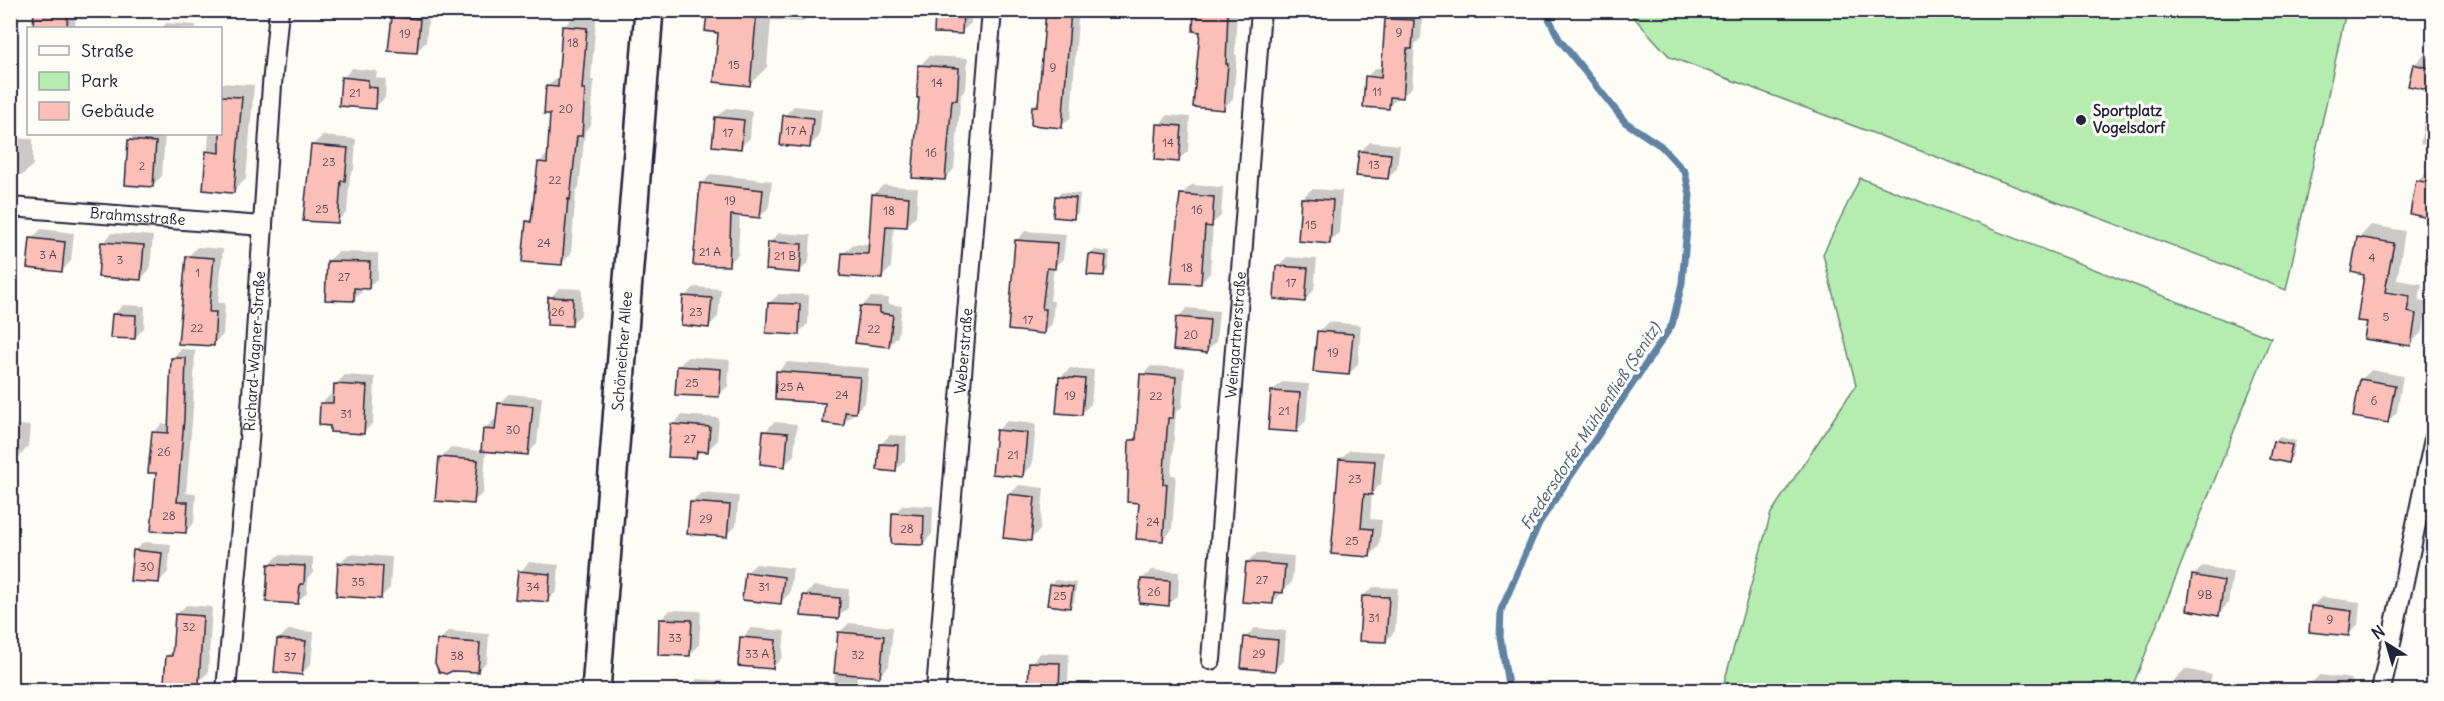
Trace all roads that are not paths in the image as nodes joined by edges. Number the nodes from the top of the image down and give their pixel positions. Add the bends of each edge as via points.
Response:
1 (279, 10) edge
2 (648, 10) edge
3 (992, 10) edge
4 (1261, 10) edge
5 (10, 207) edge
6 (263, 226) junction
7 (2433, 439) edge
8 (1211, 660) dead end
9 (226, 690) edge
10 (596, 690) edge
11 (936, 690) edge
12 (2381, 690) edge

1 - 6 street, Richard-Wagner-Straße
2 - 10 street, Schöneicher Allee
3 - 11 street, Weberstraße
4 - 8 street, Weingartnerstraße
5 - 6 street, Brahmsstraße
6 - 9 street, Richard-Wagner-Straße via 249,441
7 - 12 street

